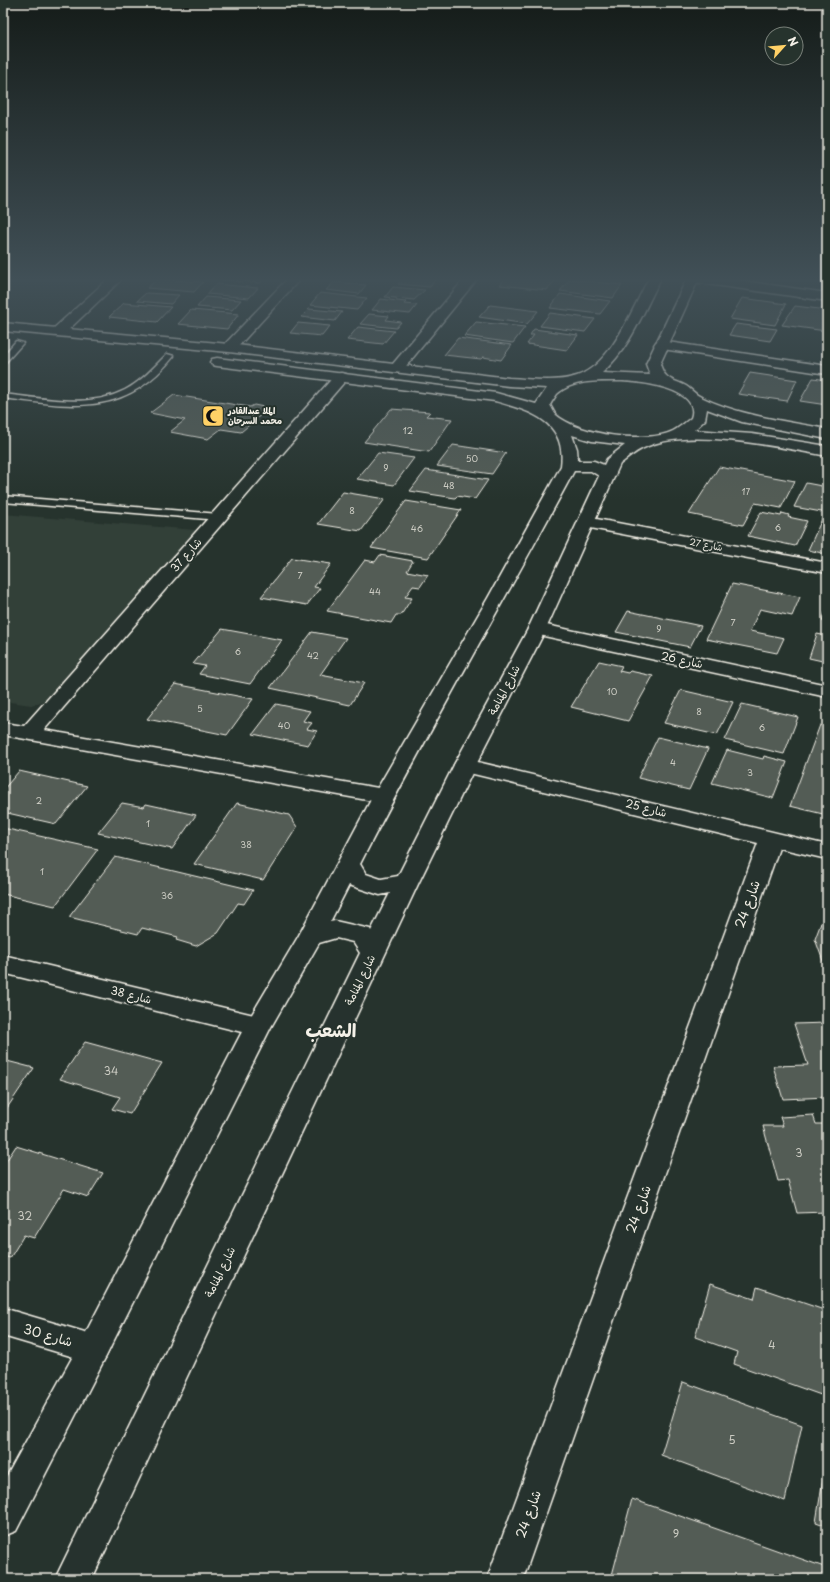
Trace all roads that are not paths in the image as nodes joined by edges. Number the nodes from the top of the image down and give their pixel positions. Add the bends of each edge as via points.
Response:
1 (11, 352) edge
2 (261, 352) edge
3 (410, 352) edge
4 (615, 352) edge
5 (658, 352) edge
6 (706, 352) edge
7 (155, 355) dead end
8 (170, 356) junction
9 (186, 358) dead end
10 (3, 360) edge
11 (201, 360) dead end
12 (397, 368) junction
13 (827, 370) edge
14 (341, 377) junction
15 (477, 378) junction
16 (575, 381) junction
17 (666, 384) junction
18 (466, 392) junction
19 (3, 396) edge
20 (695, 400) junction
21 (554, 422) junction
22 (775, 425) junction
23 (827, 434) edge
24 (658, 439) junction
25 (759, 439) junction
26 (827, 451) edge
27 (569, 466) junction
28 (608, 475) junction
29 (3, 499) edge
30 (220, 517) junction
31 (586, 522) junction
32 (827, 568) edge
33 (537, 629) junction
34 (827, 691) edge
35 (3, 729) edge
36 (30, 733) junction
37 (465, 764) junction
38 (384, 796) junction
39 (771, 838) junction
40 (827, 852) edge
41 (348, 863) junction
42 (407, 882) junction
43 (310, 937) junction
44 (373, 952) junction
45 (3, 964) edge
46 (258, 1026) junction
47 (3, 1322) edge
48 (94, 1348) junction
49 (3, 1518) edge
50 (73, 1579) edge
51 (505, 1579) edge

1 - 10 lane
2 - 12 street
3 - 12 street
4 - 16 street via 599,369
5 - 17 street via 653,369
6 - 13 street
7 - 8 street
8 - 9 street
8 - 19 lane via 134,388 104,400 74,403
11 - 14 street
12 - 15 street
14 - 18 street
14 - 30 street, شارع 37
15 - 16 street via 525,383
15 - 18 street via 484,382 483,387
16 - 17 street via 622,376
16 - 21 street via 559,386 546,398 543,404 545,411
17 - 20 street
18 - 21 street via 528,406
20 - 22 street via 731,414
20 - 24 street, شارع المنامة via 700,407 698,421 682,432
21 - 24 street via 569,431 613,441
21 - 27 street via 569,442
22 - 23 street
22 - 25 street via 753,428 752,434
24 - 25 street via 728,435
24 - 28 street, شارع المنامة via 621,454 613,462
25 - 26 street
27 - 28 street via 594,466
27 - 38 street
28 - 31 street, شارع المنامة
29 - 30 lane
30 - 36 street, شارع 37
31 - 32 street, شارع 27
31 - 33 street, شارع المنامة
33 - 34 street, شارع 26
33 - 37 street, شارع المنامة
35 - 36 street
36 - 38 street
37 - 39 street, شارع 25
37 - 42 street, شارع المنامة
38 - 41 street
39 - 40 street, شارع 25
39 - 51 street, شارع 24
41 - 42 street via 356,879 380,887
41 - 43 street
42 - 44 street, شارع المنامة
43 - 44 street via 335,928 361,935
43 - 46 street
44 - 50 street, شارع المنامة
45 - 46 street, شارع 38
46 - 48 street
47 - 48 street, شارع 30
48 - 49 street

